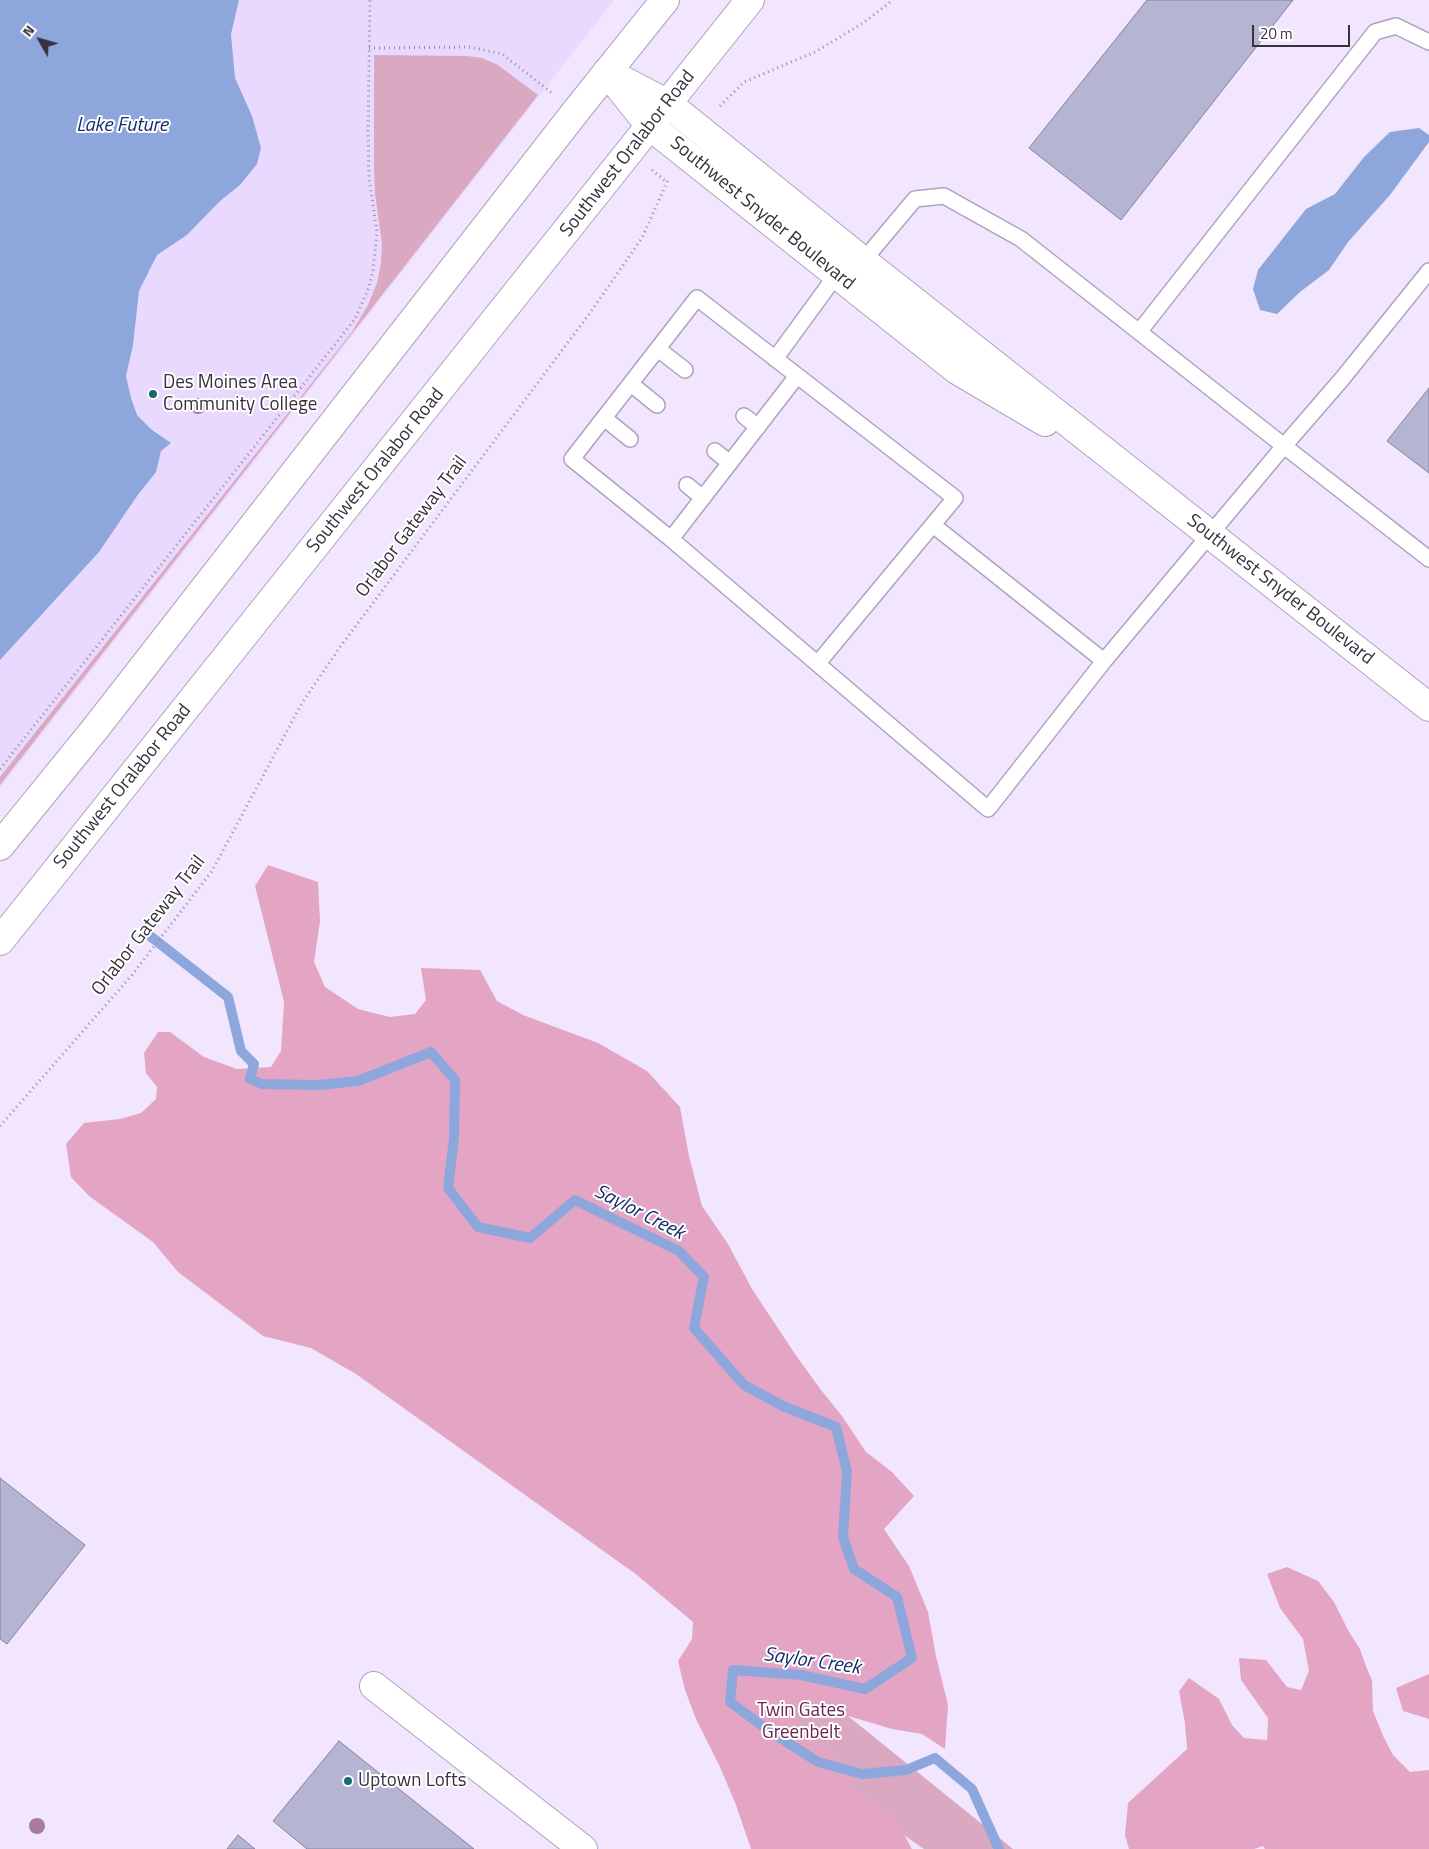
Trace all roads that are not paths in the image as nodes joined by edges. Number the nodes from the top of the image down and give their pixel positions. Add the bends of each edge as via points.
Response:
1 (665, 0) edge
2 (750, 0) edge
3 (1429, 42) edge
4 (607, 72) junction
5 (668, 104) junction
6 (650, 126) junction
7 (863, 261) junction
8 (1429, 271) edge
9 (837, 274) junction
10 (1139, 332) junction
11 (658, 349) junction
12 (775, 359) junction
13 (685, 370) dead end
14 (797, 376) junction
15 (631, 384) junction
16 (657, 405) dead end
17 (744, 416) dead end
18 (604, 418) junction
19 (758, 427) junction
20 (630, 439) dead end
21 (1284, 446) junction
22 (715, 451) dead end
23 (730, 463) junction
24 (1132, 472) junction
25 (687, 485) dead end
26 (703, 498) junction
27 (933, 525) junction
28 (1210, 534) junction
29 (671, 538) junction
30 (1429, 558) edge
31 (1104, 661) junction
32 (818, 663) junction
33 (1429, 707) edge
34 (0, 846) edge
35 (0, 941) edge
36 (374, 1686) dead end
37 (583, 1849) edge

1 - 4 main road
2 - 5 main road, Southwest Oralabor Road
3 - 10 lane via 1396,26 1374,32
4 - 5 main road, Southwest Snyder Boulevard
4 - 6 main road, Southwest Snyder Boulevard
4 - 34 main road via 95,729
5 - 6 main road, Southwest Oralabor Road
5 - 7 main road, Southwest Snyder Boulevard
6 - 9 main road, Southwest Snyder Boulevard
6 - 35 main road, Southwest Oralabor Road
7 - 10 lane via 915,199 944,196 1022,239
7 - 24 main road, Southwest Snyder Boulevard
8 - 21 lane
9 - 12 lane
9 - 24 main road, Southwest Snyder Boulevard via 957,370
10 - 21 lane
11 - 12 lane via 697,298
11 - 13 lane
11 - 15 lane
12 - 14 lane
14 - 19 lane
14 - 27 lane via 955,498
15 - 16 lane
15 - 18 lane
17 - 19 lane
18 - 20 lane
18 - 29 lane via 572,459
19 - 23 lane
21 - 28 lane
21 - 30 lane
22 - 23 lane
23 - 26 lane
24 - 28 main road, Southwest Snyder Boulevard
25 - 26 lane
26 - 29 lane
27 - 31 lane
27 - 32 lane
28 - 31 lane
28 - 33 main road, Southwest Snyder Boulevard
29 - 32 lane
31 - 32 lane via 988,809
36 - 37 main road

